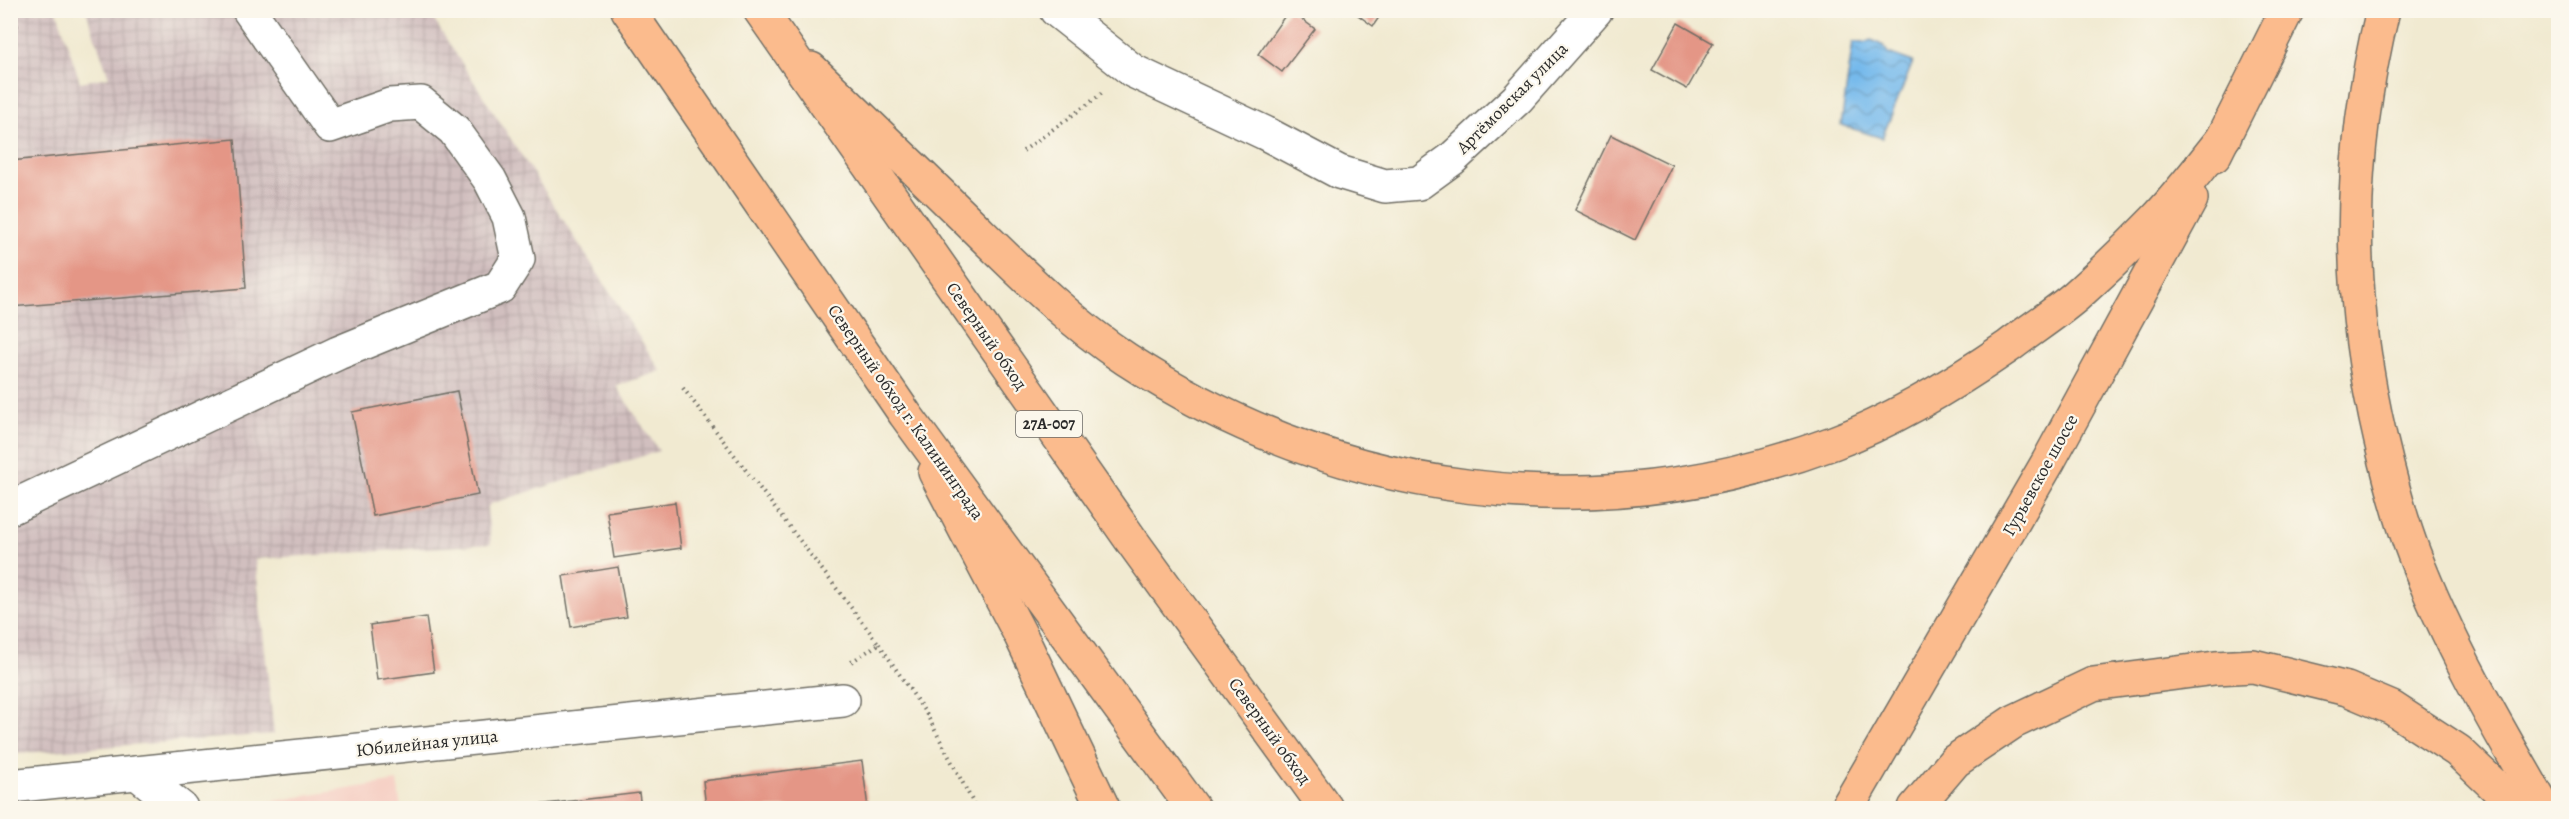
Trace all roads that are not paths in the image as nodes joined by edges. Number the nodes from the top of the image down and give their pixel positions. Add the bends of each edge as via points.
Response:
1 (249, 10) edge
2 (628, 10) edge
3 (1056, 10) edge
4 (1596, 10) edge
5 (2287, 10) edge
6 (2383, 10) edge
7 (769, 23) edge
8 (2225, 136) junction
9 (905, 414) junction
10 (10, 508) edge
11 (842, 685) road end
12 (137, 773) junction
13 (10, 786) edge
14 (181, 808) edge
15 (1103, 808) edge
16 (1193, 808) edge
17 (1326, 808) edge
18 (1847, 808) edge
19 (1915, 808) edge
20 (2518, 808) edge
21 (2544, 808) edge

1 - 10 street via 330,126 390,105 421,103 454,130 490,180 509,217 518,259 500,287 338,353
2 - 9 main road, Северный обход г. Калининграда
3 - 4 street, Артёмовская улица via 1133,71 1338,172 1385,186 1419,183 1452,159 1516,99
5 - 8 main road
6 - 21 main road via 2368,69 2354,264 2368,386 2414,554 2456,646
7 - 8 main road via 1043,295 1107,345 1168,384 1252,428 1333,458 1449,485 1538,493 1626,491 1696,482 1764,466 1836,442 1898,414 1972,372 2074,297 2157,219
7 - 17 main road, Северный обход / 27А-007 via 1129,537
8 - 18 main road, Гурьевское шоссе via 2048,462
9 - 15 main road via 1021,636
9 - 16 main road, Северный обход г. Калининграда
11 - 12 street, Юбилейная улица
12 - 13 street, Юбилейная улица
12 - 14 street
19 - 20 main road via 1965,755 2013,722 2093,684 2253,666 2347,689 2392,708 2458,751

